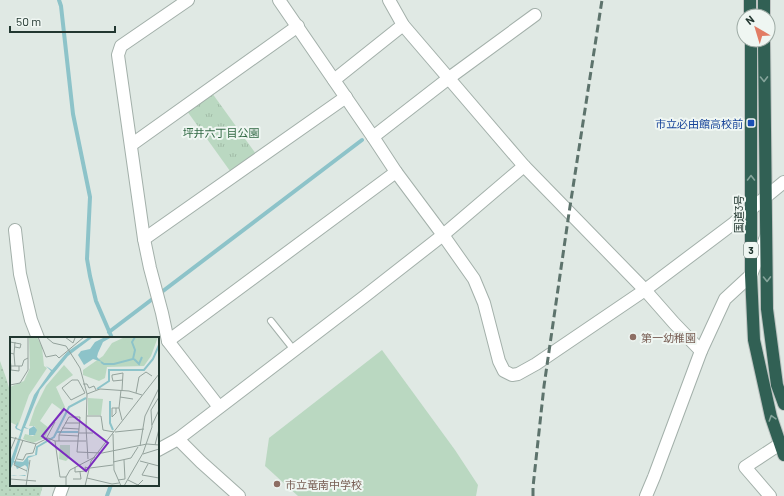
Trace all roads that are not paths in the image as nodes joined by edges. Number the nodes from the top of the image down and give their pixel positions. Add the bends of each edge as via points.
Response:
1 (188, 0) edge
2 (279, 0) edge
3 (389, 0) edge
4 (536, 15) dead end
5 (403, 25) junction
6 (298, 26) junction
7 (750, 48) edge
8 (764, 48) edge
9 (449, 78) junction
10 (334, 80) junction
11 (346, 97) junction
12 (373, 137) junction
13 (131, 146) junction
14 (524, 166) junction
15 (396, 172) junction
16 (784, 182) edge
17 (766, 196) junction
18 (751, 208) junction
19 (15, 230) dead end
20 (443, 235) junction
21 (766, 236) junction
22 (144, 239) junction
23 (751, 275) junction
24 (645, 290) junction
25 (271, 321) dead end
26 (38, 337) edge
27 (168, 341) junction
28 (294, 350) junction
29 (701, 351) junction
30 (784, 404) edge
31 (219, 407) junction
32 (178, 439) junction
33 (161, 449) edge
34 (782, 449) edge
35 (56, 486) edge
36 (63, 486) edge
37 (58, 496) edge
38 (239, 496) edge
39 (646, 496) edge
40 (770, 496) edge

1 - 13 street via 122,46 118,55
2 - 6 street
3 - 5 street
4 - 9 street
5 - 9 street
5 - 10 street
6 - 10 street
6 - 13 street
18 -> 7 highway, 国道3号 / 3
8 -> 17 highway, 3
9 - 12 street
9 - 14 street
10 - 11 street
11 - 12 street
11 - 22 street
12 - 15 street
13 - 22 street
14 - 20 street
14 - 24 street
15 - 20 street
15 - 27 street
16 - 17 street
17 - 18 street
17 - 21 highway, 3
18 - 23 highway, 国道3号 / 3
18 - 24 street
19 - 26 street via 20,274
20 - 24 street via 474,279 484,303 499,361 504,371 512,375 536,364
20 - 28 street
21 - 23 street
21 -> 30 highway, 3 via 767,309 777,385
22 - 27 street
23 - 29 street via 724,299
34 -> 23 highway, 国道3号 / 3 via 771,417 754,340
24 - 29 street
25 - 28 lane
27 - 31 street
28 - 31 street
29 - 39 street
31 - 32 street
32 - 33 street
32 - 38 street
34 - 40 street via 745,467
35 - 37 street
36 - 37 street

